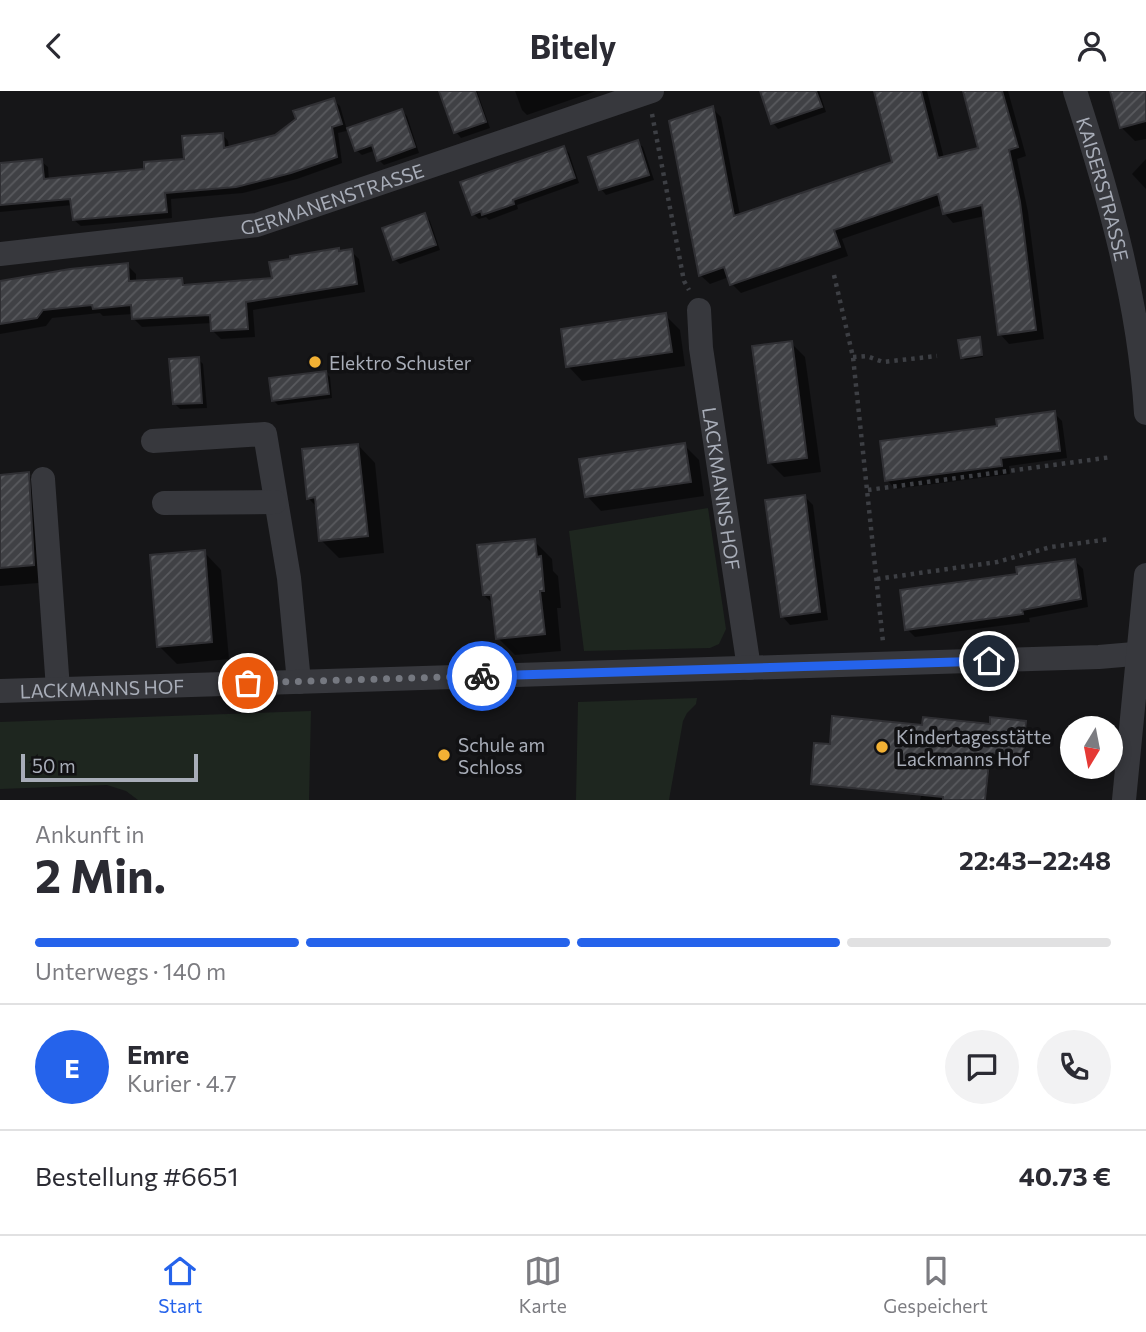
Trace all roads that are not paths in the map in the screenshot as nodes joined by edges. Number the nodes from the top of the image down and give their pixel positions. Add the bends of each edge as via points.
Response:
1 (1074, 91) edge
2 (650, 92) edge
3 (0, 254) edge
4 (699, 310) road end
5 (1143, 343) edge
6 (1146, 413) edge
7 (153, 441) dead end
8 (43, 479) dead end
9 (275, 502) junction
10 (164, 503) dead end
11 (64, 569) dead end
12 (1146, 575) edge
13 (1142, 654) edge
14 (749, 668) junction
15 (299, 682) junction
16 (64, 689) junction
17 (0, 691) edge
18 (1124, 800) edge

1 - 5 street, KAISERSTRASSE via 1109,201
2 - 3 street, GERMANENSTRASSE via 257,225
4 - 14 street, LACKMANNS HOF
5 - 6 street, KAISERSTRASSE
7 - 9 street via 265,434
8 - 16 street
9 - 10 street
9 - 15 street via 289,578
11 - 16 street
12 - 13 street
13 - 14 street, LACKMANNS HOF
13 - 18 street
14 - 15 street, LACKMANNS HOF
15 - 16 street, LACKMANNS HOF
16 - 17 street, LACKMANNS HOF

